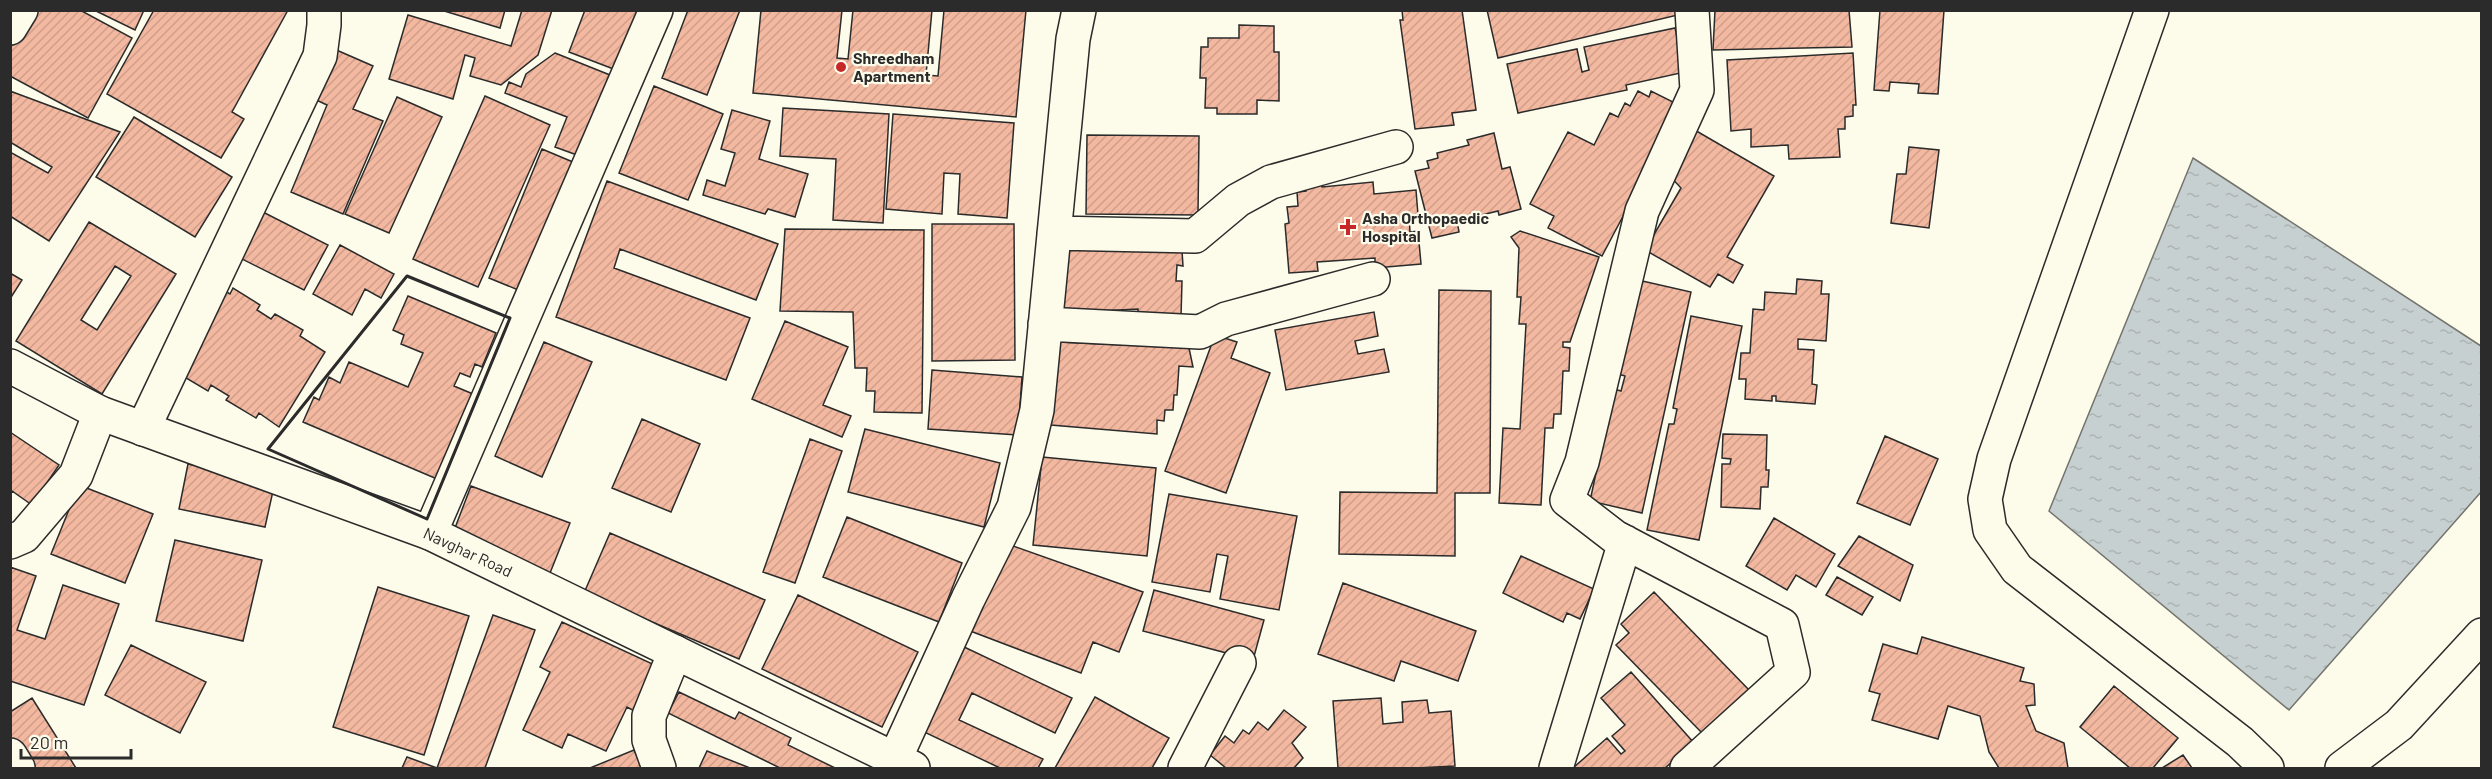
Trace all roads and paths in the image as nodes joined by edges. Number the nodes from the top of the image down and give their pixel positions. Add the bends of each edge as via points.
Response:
1 (21, 10) edge
2 (324, 10) edge
3 (656, 10) edge
4 (1079, 10) edge
5 (1692, 10) edge
6 (2152, 10) edge
7 (10, 28) edge
8 (1396, 147) dead end
9 (1054, 233) junction
10 (1372, 279) dead end
11 (1045, 324) junction
12 (10, 366) edge
13 (100, 413) junction
14 (143, 429) junction
15 (430, 533) junction
16 (10, 542) edge
17 (1625, 542) junction
18 (2481, 635) edge
19 (675, 652) junction
20 (1239, 663) dead end
21 (10, 755) edge
22 (904, 765) edge
23 (18, 768) edge
24 (659, 768) edge
25 (1185, 768) edge
26 (1556, 768) edge
27 (1687, 768) edge
28 (2267, 768) edge
29 (2342, 768) edge

1 - 7 street
2 - 14 street via 320,57
3 - 15 street
4 - 9 street
5 - 17 street via 1697,90 1642,211 1582,462 1568,500
6 - 28 street via 1994,459 1985,499 1990,530 2017,569 2240,742
8 - 9 street via 1271,182 1238,200 1195,236
9 - 11 street
10 - 11 street via 1226,319 1200,332
11 - 22 street via 1037,410 1014,507 968,599
12 - 13 street, Navghar Road
13 - 14 street, Navghar Road
13 - 16 street via 76,476 24,536
14 - 15 street, Navghar Road
15 - 19 street, Navghar Road
17 - 26 street
17 - 27 street via 1782,625 1793,672
18 - 29 street via 2398,725
19 - 22 street, Navghar Road
19 - 24 street via 649,716 649,740
20 - 25 street
21 - 23 street

